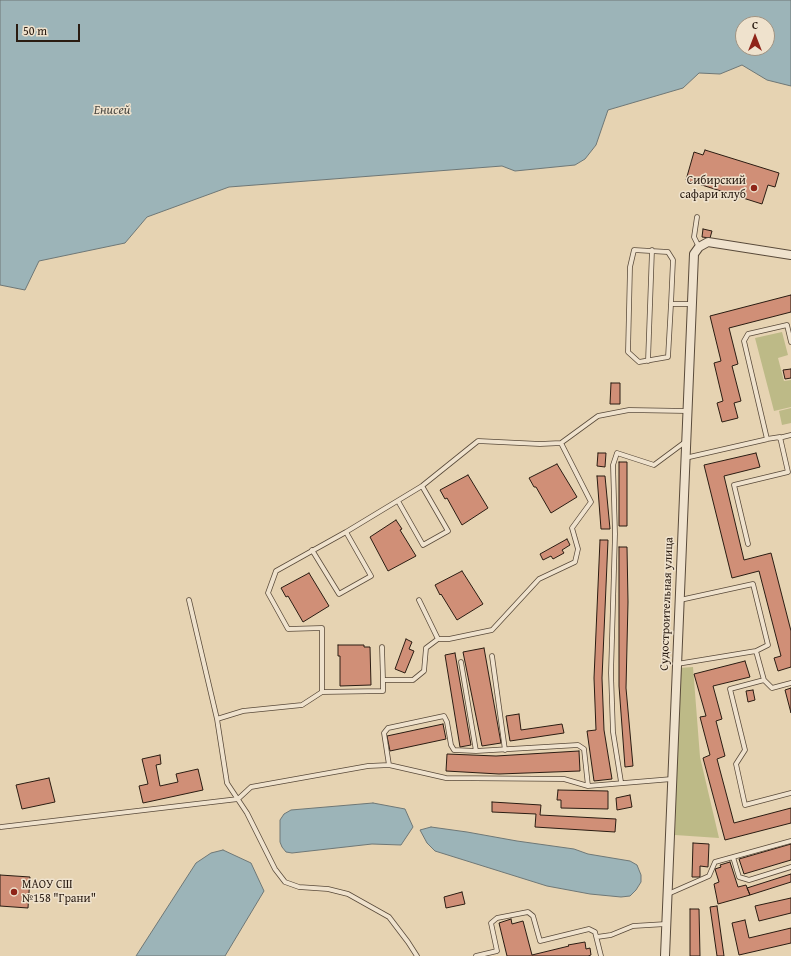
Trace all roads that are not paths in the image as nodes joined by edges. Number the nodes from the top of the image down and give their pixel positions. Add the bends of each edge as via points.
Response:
1 (697, 217) dead end
2 (699, 247) junction
3 (652, 250) junction
4 (791, 255) edge
5 (671, 304) junction
6 (692, 304) junction
7 (791, 342) edge
8 (648, 361) junction
9 (687, 411) junction
10 (791, 435) edge
11 (780, 437) junction
12 (767, 439) junction
13 (686, 442) junction
14 (560, 443) junction
15 (685, 458) junction
16 (422, 486) junction
17 (398, 501) junction
18 (346, 532) junction
19 (748, 544) dead end
20 (312, 550) junction
21 (189, 600) dead end
22 (419, 600) dead end
23 (680, 600) junction
24 (438, 639) junction
25 (382, 647) dead end
26 (756, 651) junction
27 (492, 656) dead end
28 (461, 662) dead end
29 (677, 664) junction
30 (383, 680) junction
31 (764, 680) junction
32 (791, 683) edge
33 (322, 692) junction
34 (217, 719) junction
35 (505, 750) junction
36 (476, 752) junction
37 (389, 765) junction
38 (673, 779) junction
39 (621, 782) junction
40 (588, 786) junction
41 (791, 793) edge
42 (238, 799) junction
43 (0, 827) edge
44 (791, 840) edge
45 (733, 856) junction
46 (791, 867) edge
47 (668, 894) junction
48 (667, 924) junction
49 (597, 937) junction
50 (417, 956) edge
51 (476, 956) edge
52 (602, 956) edge
53 (665, 956) edge

1 - 2 lane via 694,237
2 - 4 street via 708,242
2 - 6 street, Судостроительная улица via 694,254
3 - 5 lane via 668,252 673,260
3 - 8 lane
3 - 8 lane via 634,250 630,275 628,352 639,362
5 - 6 lane
5 - 8 lane via 668,357
6 - 9 street, Судостроительная улица
7 - 12 lane via 787,325 748,334 744,341
9 - 13 street, Судостроительная улица
9 - 14 lane via 629,410 598,416
10 - 11 lane
11 - 12 lane
11 - 19 lane via 788,472 734,485
12 - 15 lane
13 - 15 street, Судостроительная улица
13 - 39 lane via 654,464 618,453 613,465 615,534 611,673 613,732
14 - 16 lane via 478,441
14 - 24 lane via 592,502 572,528 578,549 575,562 539,579 492,630
15 - 23 street, Судостроительная улица
16 - 17 lane
16 - 17 lane via 448,531 423,545
17 - 18 lane
18 - 20 lane
18 - 20 lane via 371,576 339,594
20 - 33 lane via 276,571 268,593 288,629 322,628
21 - 34 lane
22 - 24 lane
23 - 26 lane via 753,584 768,645
23 - 29 street, Судостроительная улица
24 - 30 lane via 426,648 424,671 413,680
25 - 30 lane
26 - 29 lane
26 - 31 lane
27 - 35 lane
28 - 36 lane
29 - 38 street, Судостроительная улица
30 - 33 lane via 383,691
31 - 32 lane via 772,688
31 - 41 lane via 730,689 745,750 736,764 746,805
33 - 34 lane via 302,705 243,711
34 - 42 lane via 227,783
35 - 36 lane
35 - 40 lane via 578,744 584,749
36 - 37 lane via 454,750 448,722 444,716 388,728 384,733
37 - 40 lane via 446,778 564,779
37 - 42 lane via 368,766 251,787
38 - 39 lane
38 - 47 street, Судостроительная улица
39 - 40 lane
42 - 43 lane
42 - 50 lane via 275,870 286,882 299,887 328,889 348,894 361,901 389,917
44 - 45 lane
45 - 46 lane via 739,877 749,880
45 - 47 lane via 715,862 709,876
47 - 48 street, Судостроительная улица
48 - 49 lane via 633,926 611,935
48 - 53 street, Судостроительная улица
49 - 51 lane via 596,932 589,929 540,940 533,916 528,912 522,912 497,918 491,923 497,951
49 - 52 lane

